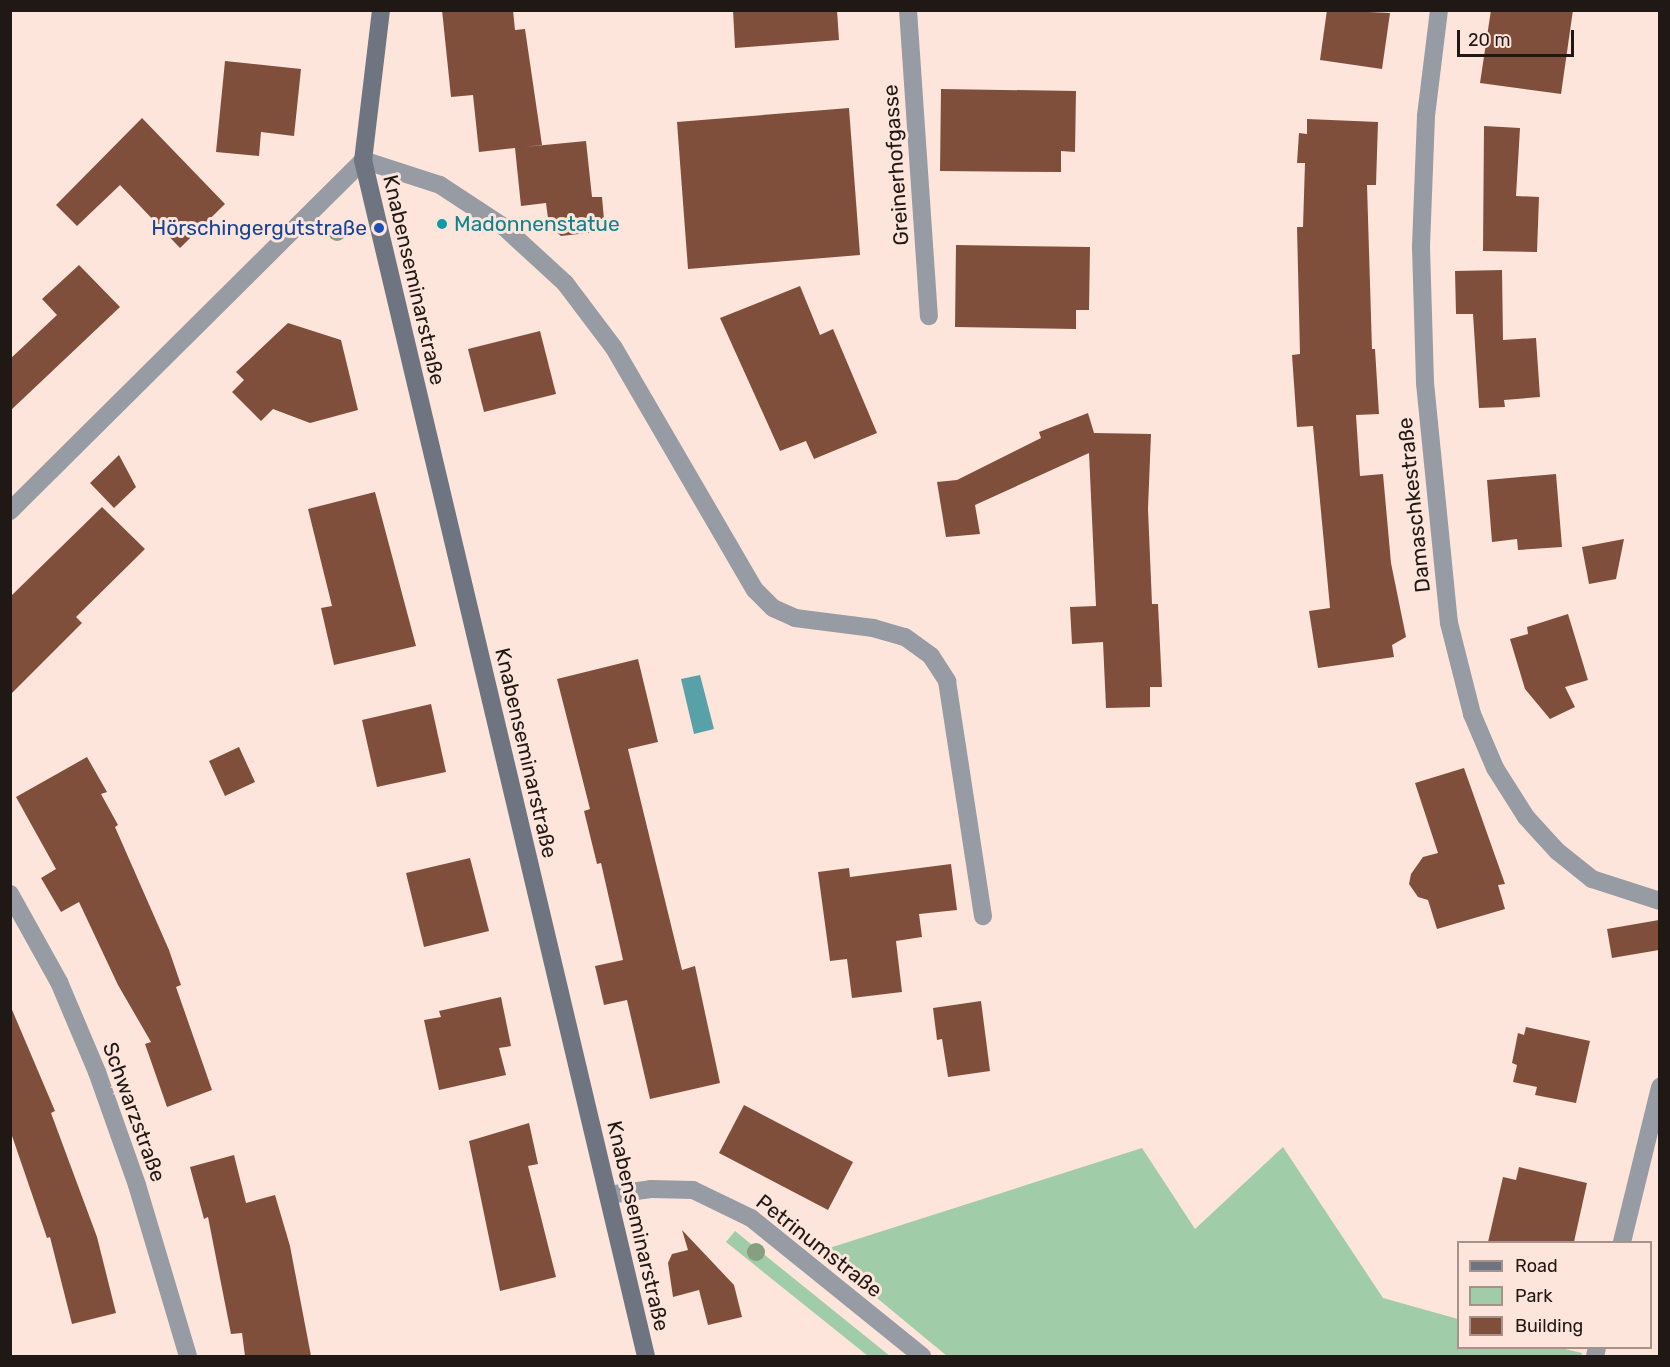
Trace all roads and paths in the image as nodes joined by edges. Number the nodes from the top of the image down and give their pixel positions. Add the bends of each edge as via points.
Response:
1 (381, 10) edge
2 (908, 10) edge
3 (1439, 10) edge
4 (363, 160) junction
5 (929, 316) dead end
6 (10, 511) edge
7 (10, 894) edge
8 (1659, 901) edge
9 (983, 916) dead end
10 (1659, 1088) edge
11 (608, 1195) junction
12 (1622, 1241) edge
13 (188, 1356) edge
14 (646, 1356) edge
15 (922, 1356) edge

1 - 4 street, Knabenseminarstraße
2 - 5 street, Greinerhofgasse
3 - 8 street, Damaschkestraße via 1426,116 1421,247 1426,403 1449,622 1472,714 1495,768 1526,817 1557,851 1592,879
4 - 6 street
4 - 9 street, Knabenseminarstraße via 440,185 504,228 565,283 614,348 755,590 773,608 795,618 873,628 906,637 932,656 947,681
4 - 11 street, Knabenseminarstraße
7 - 13 street, Schwarzstraße via 58,982 97,1072 137,1185
10 - 12 street
11 - 14 street, Knabenseminarstraße
11 - 15 street, Petrinumstraße via 693,1190 751,1218

